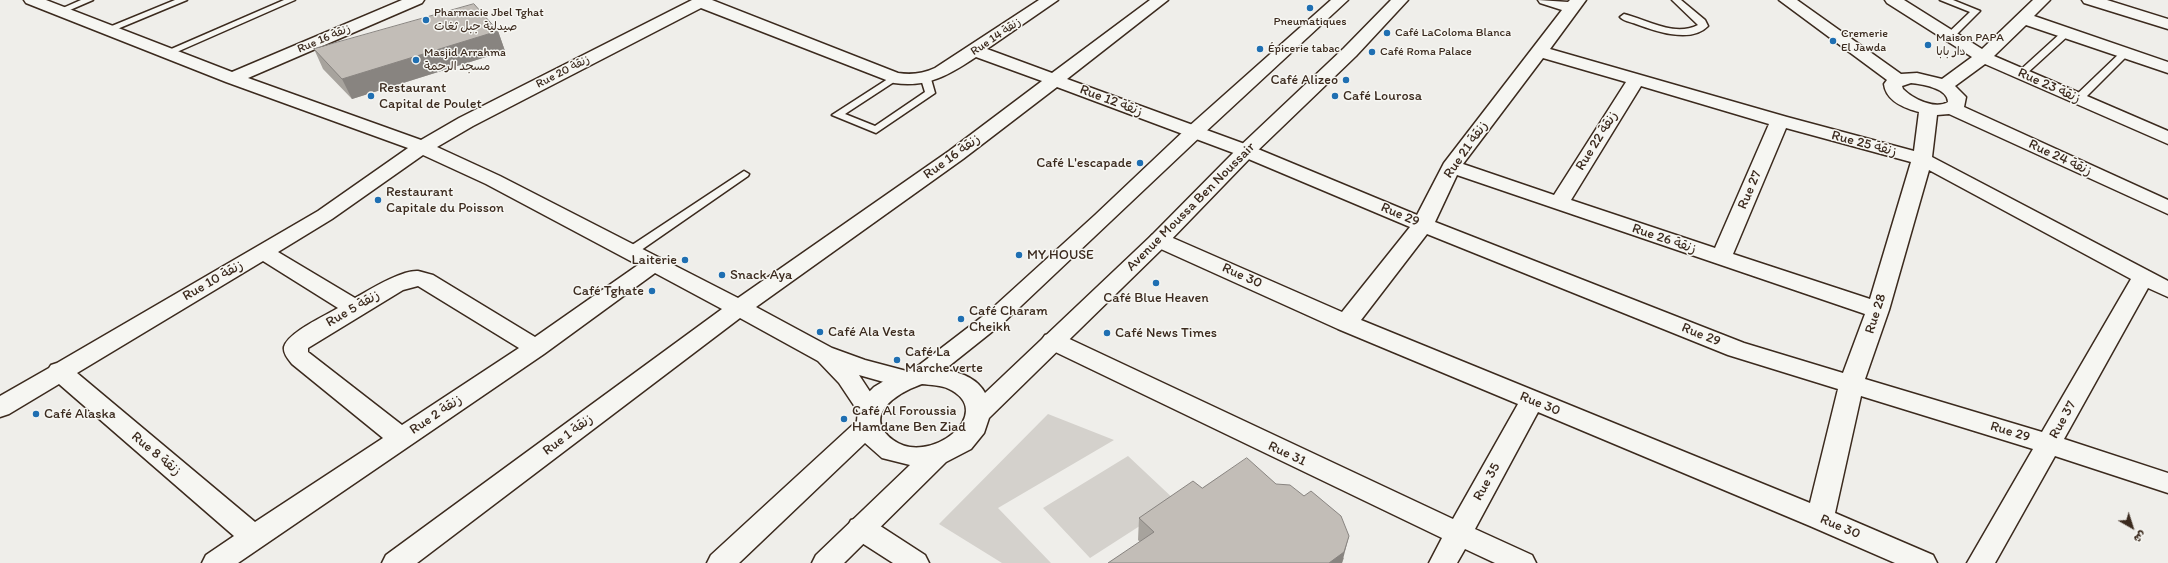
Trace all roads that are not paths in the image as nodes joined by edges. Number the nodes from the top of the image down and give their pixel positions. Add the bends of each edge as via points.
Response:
1 (32, 0) edge
2 (89, 0) edge
3 (183, 0) edge
4 (291, 0) edge
5 (416, 0) edge
6 (1050, 0) edge
7 (1160, 0) edge
8 (1340, 0) edge
9 (1400, 0) edge
10 (1546, 0) edge
11 (1676, 0) edge
12 (1787, 0) edge
13 (1893, 0) edge
14 (1944, 0) edge
15 (2042, 0) edge
16 (2090, 0) edge
17 (702, 1) edge
18 (1575, 4) edge
19 (60, 11) junction
20 (1624, 17) dead end
21 (2023, 18) junction
22 (2151, 18) junction
23 (2168, 19) edge
24 (2168, 24) edge
25 (107, 30) junction
26 (2066, 33) junction
27 (1950, 36) junction
28 (976, 51) junction
29 (1538, 52) junction
30 (167, 53) junction
31 (2125, 53) junction
32 (1982, 57) junction
33 (2168, 68) edge
34 (2021, 74) junction
35 (934, 76) junction
36 (232, 78) junction
37 (894, 78) junction
38 (1054, 79) junction
39 (1636, 80) junction
40 (1898, 80) junction
41 (1944, 86) junction
42 (2078, 99) junction
43 (1929, 108) junction
44 (1952, 108) junction
45 (1780, 121) junction
46 (1194, 132) junction
47 (2168, 138) edge
48 (422, 147) junction
49 (1246, 151) junction
50 (1922, 160) junction
51 (1451, 167) junction
52 (744, 174) dead end
53 (1559, 203) junction
54 (2168, 208) edge
55 (1423, 225) junction
56 (1160, 240) junction
57 (262, 252) junction
58 (630, 252) junction
59 (1721, 258) junction
60 (654, 264) junction
61 (2143, 277) junction
62 (2168, 290) edge
63 (354, 308) junction
64 (739, 308) junction
65 (1878, 310) junction
66 (1346, 323) junction
67 (1053, 341) junction
68 (536, 348) junction
69 (824, 354) junction
70 (59, 371) junction
71 (913, 377) junction
72 (1850, 385) junction
73 (1532, 400) junction
74 (0, 408) edge
75 (980, 412) junction
76 (869, 417) junction
77 (401, 438) junction
78 (2049, 444) junction
79 (937, 455) junction
80 (2168, 483) edge
81 (1820, 518) junction
82 (861, 528) junction
83 (1459, 533) junction
84 (254, 537) junction
85 (216, 563) edge
86 (396, 563) edge
87 (721, 563) edge
88 (826, 563) edge
89 (915, 563) edge
90 (1443, 563) edge
91 (1522, 563) edge
92 (1923, 563) edge
93 (1981, 563) edge

1 - 19 street
2 - 19 lane
3 - 25 lane
4 - 30 lane
5 - 36 street, Rue 16 زنقة
6 - 28 street, Rue 14 زنقة
7 - 38 street, Rue 16 زنقة
8 - 46 street
9 - 49 street, Avenue Moussa Ben Noussair via 1350,52
10 - 18 street
11 - 20 lane via 1702,22 1703,26 1690,32 1680,32
12 - 40 street
13 - 27 street, Rue 23 زنقة
14 - 27 lane via 1976,11
15 - 21 street
16 - 22 street
17 - 37 street
17 - 48 street, Rue 20 زنقة
18 - 29 street, Rue 21 زنقة
19 - 25 street
21 - 26 street
21 - 32 street
22 - 23 street
22 - 24 street
25 - 30 street
26 - 31 street
26 - 34 lane
27 - 32 street, Rue 23 زنقة
28 - 35 street, Rue 14 زنقة
28 - 38 street, Rue 12 زنقة
29 - 39 street, Rue 25 زنقة
29 - 51 street, Rue 21 زنقة
30 - 36 street
31 - 33 street
31 - 42 lane
32 - 34 street, Rue 23 زنقة
32 - 41 street
34 - 42 street, Rue 23 زنقة
35 - 37 street via 912,81
35 - 37 lane via 930,93 876,130 837,115
36 - 48 street
38 - 46 street, Rue 12 زنقة
38 - 64 street, Rue 16 زنقة via 956,155
39 - 45 street, Rue 25 زنقة
39 - 53 street, Rue 22 زنقة
40 - 41 street via 1919,79
40 - 43 street via 1892,87 1898,96
41 - 44 street via 1958,99
42 - 47 street, Rue 23 زنقة
43 - 44 street
43 - 50 street, Rue 28
44 - 54 street, Rue 24 زنقة
45 - 50 street, Rue 25 زنقة
45 - 59 street, Rue 27
46 - 49 street, Rue 12 زنقة
46 - 71 street via 995,318
48 - 57 street, Rue 10 زنقة via 331,210
48 - 58 street via 493,180
49 - 55 street, Rue 29
49 - 56 street, Avenue Moussa Ben Noussair
50 - 61 street, Rue 25 زنقة
50 - 65 street, Rue 28
51 - 53 street, Rue 26 زنقة
51 - 55 street, Rue 21 زنقة
52 - 58 lane
53 - 59 street, Rue 26 زنقة
55 - 66 street, Rue 21 زنقة
55 - 72 street, Rue 29 via 1736,349
56 - 66 street, Rue 30
56 - 67 street, Avenue Moussa Ben Noussair
57 - 63 street
57 - 70 street, Rue 10 زنقة
58 - 60 street
59 - 65 street, Rue 26 زنقة
60 - 64 street
60 - 68 street, Rue 2 زنقة
61 - 62 street, Rue 25 زنقة
61 - 78 street, Rue 37
63 - 68 street, Rue 5 زنقة via 405,280 416,278 425,280
63 - 77 street, Rue 5 زنقة via 302,339 296,346 296,352 300,358
64 - 69 street
64 - 86 street, Rue 1 زنقة
65 - 72 street, Rue 28
66 - 73 street, Rue 30
67 - 75 street, Avenue Moussa Ben Noussair
67 - 83 street, Rue 31
68 - 77 street, Rue 2 زنقة
69 - 71 street via 859,367
69 - 76 street via 846,376
70 - 74 street, Rue 10 زنقة
70 - 84 street, Rue 8 زنقة
71 - 75 street via 940,376 956,380 969,388 977,399
71 - 76 street via 889,387 877,398
72 - 78 street, Rue 29
72 - 81 street, Rue 28
73 - 81 street, Rue 30
73 - 83 street, Rue 35
75 - 79 street via 977,425 968,438 954,448
76 - 79 street via 874,437 884,448 918,457
76 - 87 street
77 - 84 street, Rue 2 زنقة
78 - 80 street, Rue 29
78 - 93 street, Rue 37
79 - 82 street
81 - 92 street, Rue 30
82 - 88 street
82 - 89 street
83 - 90 street, Rue 35
83 - 91 street, Rue 31
84 - 85 street, Rue 2 زنقة

